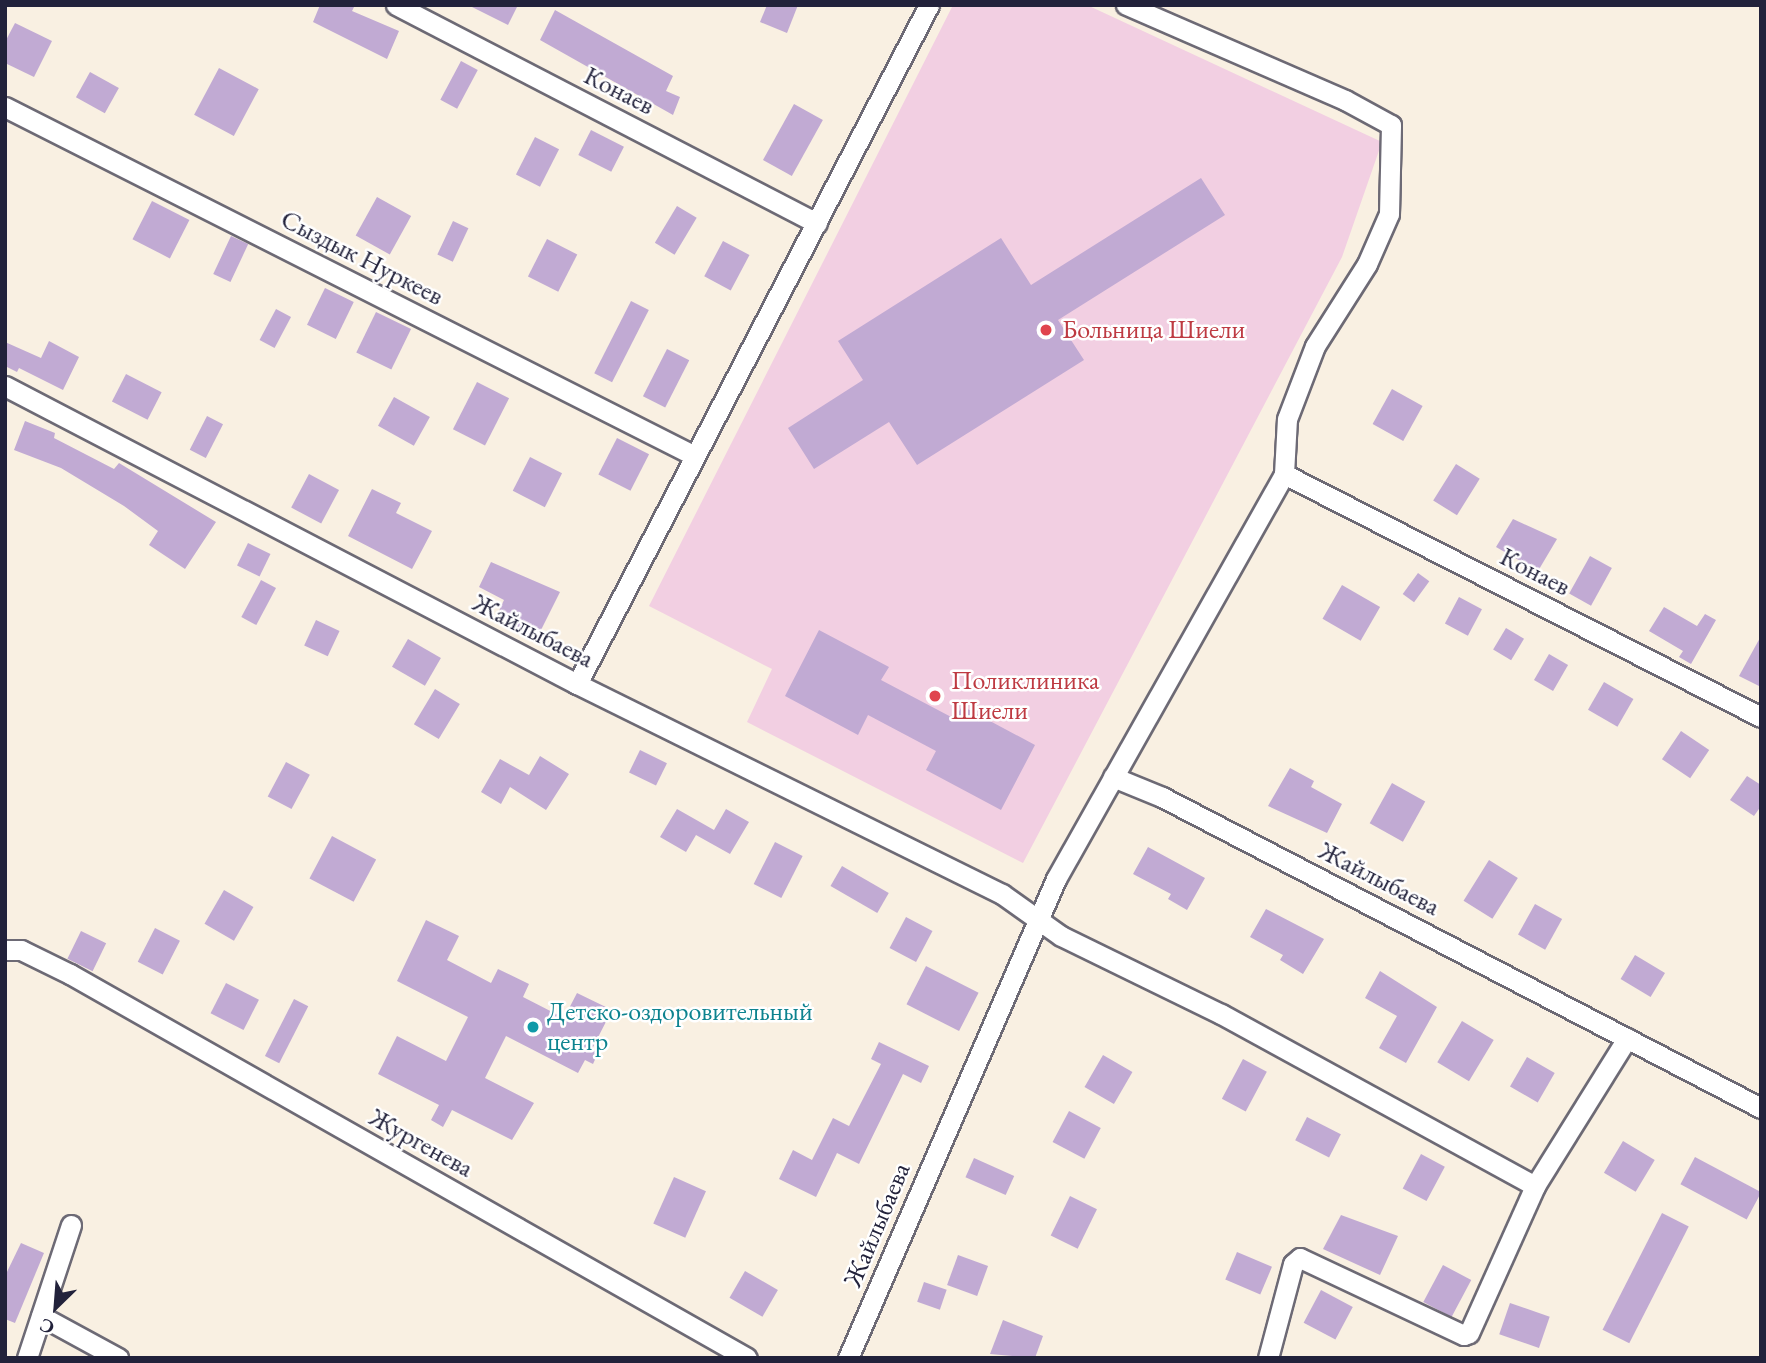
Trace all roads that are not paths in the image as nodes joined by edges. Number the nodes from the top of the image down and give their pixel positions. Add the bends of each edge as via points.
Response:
1 (396, 5) edge
2 (929, 5) edge
3 (1126, 5) edge
4 (5, 107) edge
5 (817, 223) junction
6 (5, 386) edge
7 (695, 456) junction
8 (1284, 474) junction
9 (577, 684) junction
10 (1761, 717) edge
11 (1113, 777) junction
12 (1038, 920) junction
13 (5, 950) edge
14 (1627, 1038) junction
15 (1761, 1108) edge
16 (1535, 1186) junction
17 (71, 1225) dead end
18 (41, 1315) junction
19 (27, 1358) edge
20 (118, 1358) edge
21 (747, 1358) edge
22 (848, 1358) edge
23 (1268, 1358) edge

1 - 5 street, Конаев
2 - 5 street
3 - 8 street via 1345,100 1391,125 1389,214 1367,264 1315,346 1287,419
4 - 7 street, Сыздык Нуркеев
5 - 7 street
6 - 9 street, Жайлыбаева
7 - 9 street
8 - 10 street, Конаев
8 - 11 street
9 - 12 street, Жайлыбаева via 1002,894
11 - 12 street, Жайлыбаева
11 - 14 street, Жайлыбаева via 1173,803
12 - 16 street
12 - 22 street, Жайлыбаева
13 - 21 street, Жургенева via 21,950 70,974
14 - 15 street, Жайлыбаева
14 - 16 street
16 - 23 street via 1469,1334 1300,1258 1293,1264
17 - 18 street
18 - 19 street
18 - 20 street

